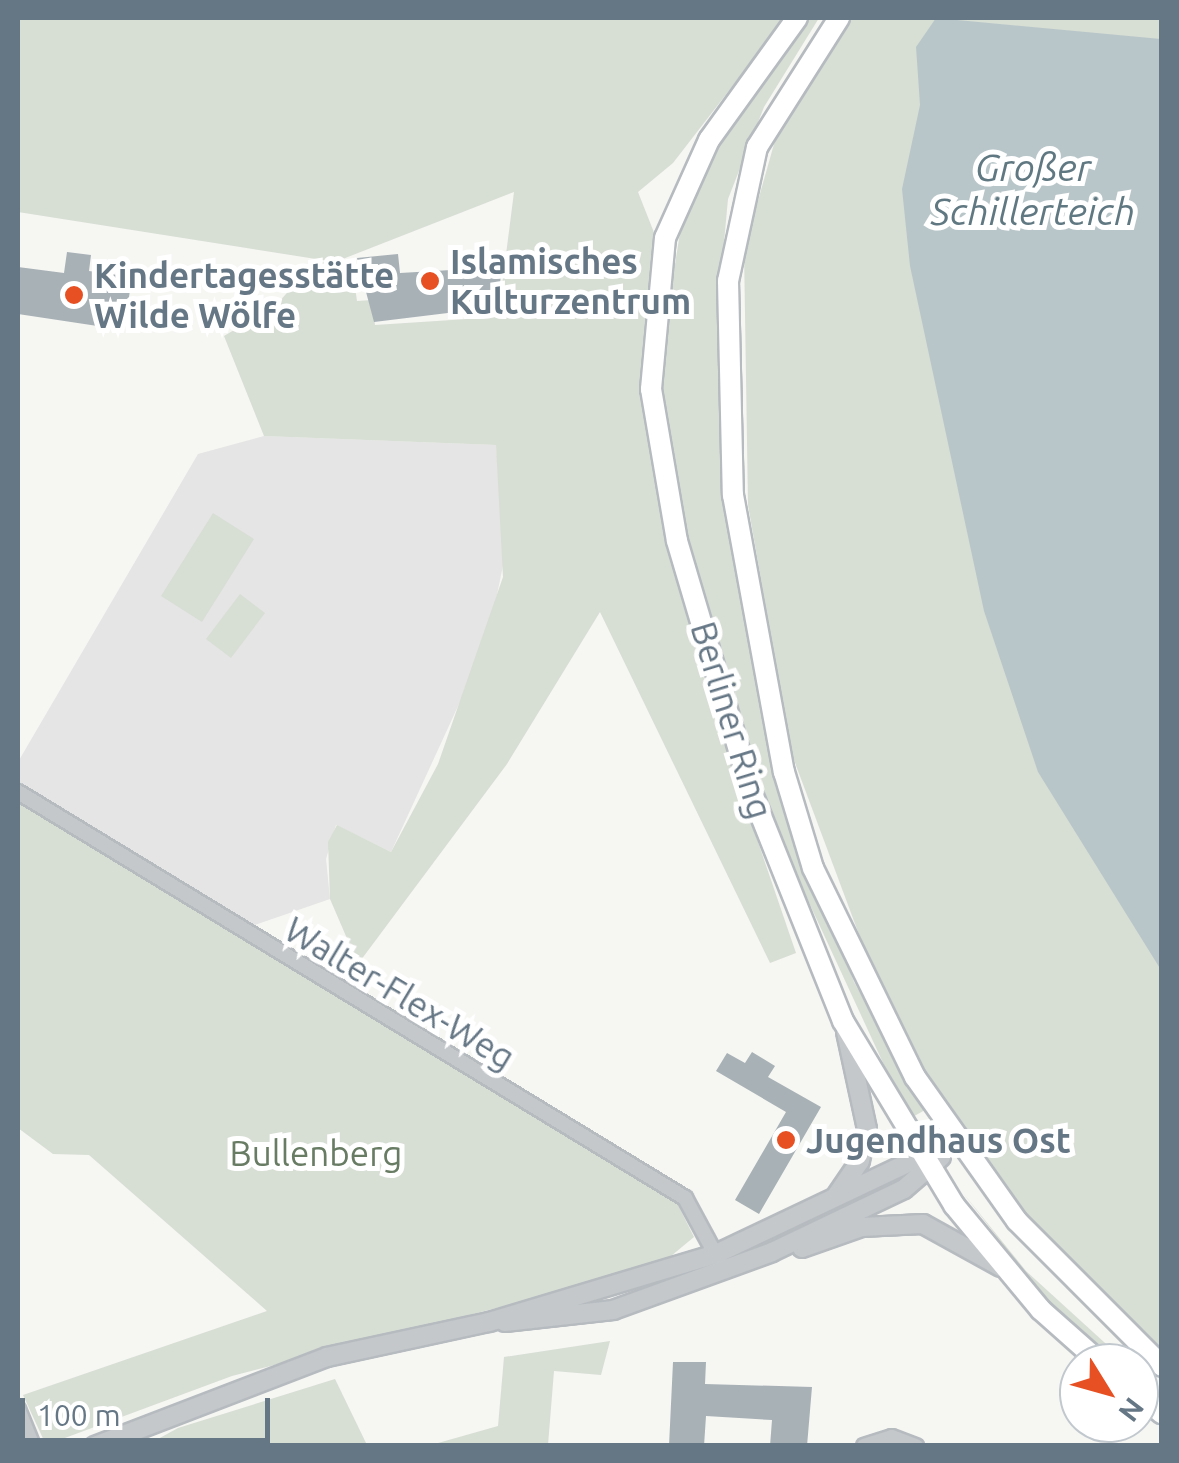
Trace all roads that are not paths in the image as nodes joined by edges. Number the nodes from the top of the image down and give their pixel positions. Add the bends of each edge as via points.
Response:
1 (797, 18) edge
2 (839, 18) edge
3 (18, 792) edge
4 (843, 1021) junction
5 (956, 1140) junction
6 (924, 1163) junction
7 (830, 1204) junction
8 (772, 1252) junction
9 (719, 1262) junction
10 (1005, 1270) junction
11 (1080, 1343) edge
12 (1162, 1366) edge
13 (18, 1410) edge
14 (33, 1446) edge
15 (95, 1446) edge
16 (864, 1446) edge
17 (916, 1446) edge

1 - 4 main road, Berliner Ring via 682,189 658,272 651,389 677,541 750,791
2 - 5 main road, Berliner Ring via 793,79 738,204 727,320 734,496 756,650 813,868 862,978
3 - 9 street, Walter-Flex-Weg via 685,1198
4 - 6 main road, Berliner Ring
4 - 7 street via 867,1128 860,1161
5 - 6 street
5 - 12 main road, Berliner Ring via 1070,1282
6 - 7 street
6 - 8 street
6 - 10 main road, Berliner Ring
7 - 9 street
8 - 9 street
8 - 10 street via 862,1227 923,1224
9 - 15 street via 613,1310 490,1322 327,1356
10 - 11 main road, Berliner Ring
13 - 14 street
16 - 17 street via 892,1437

